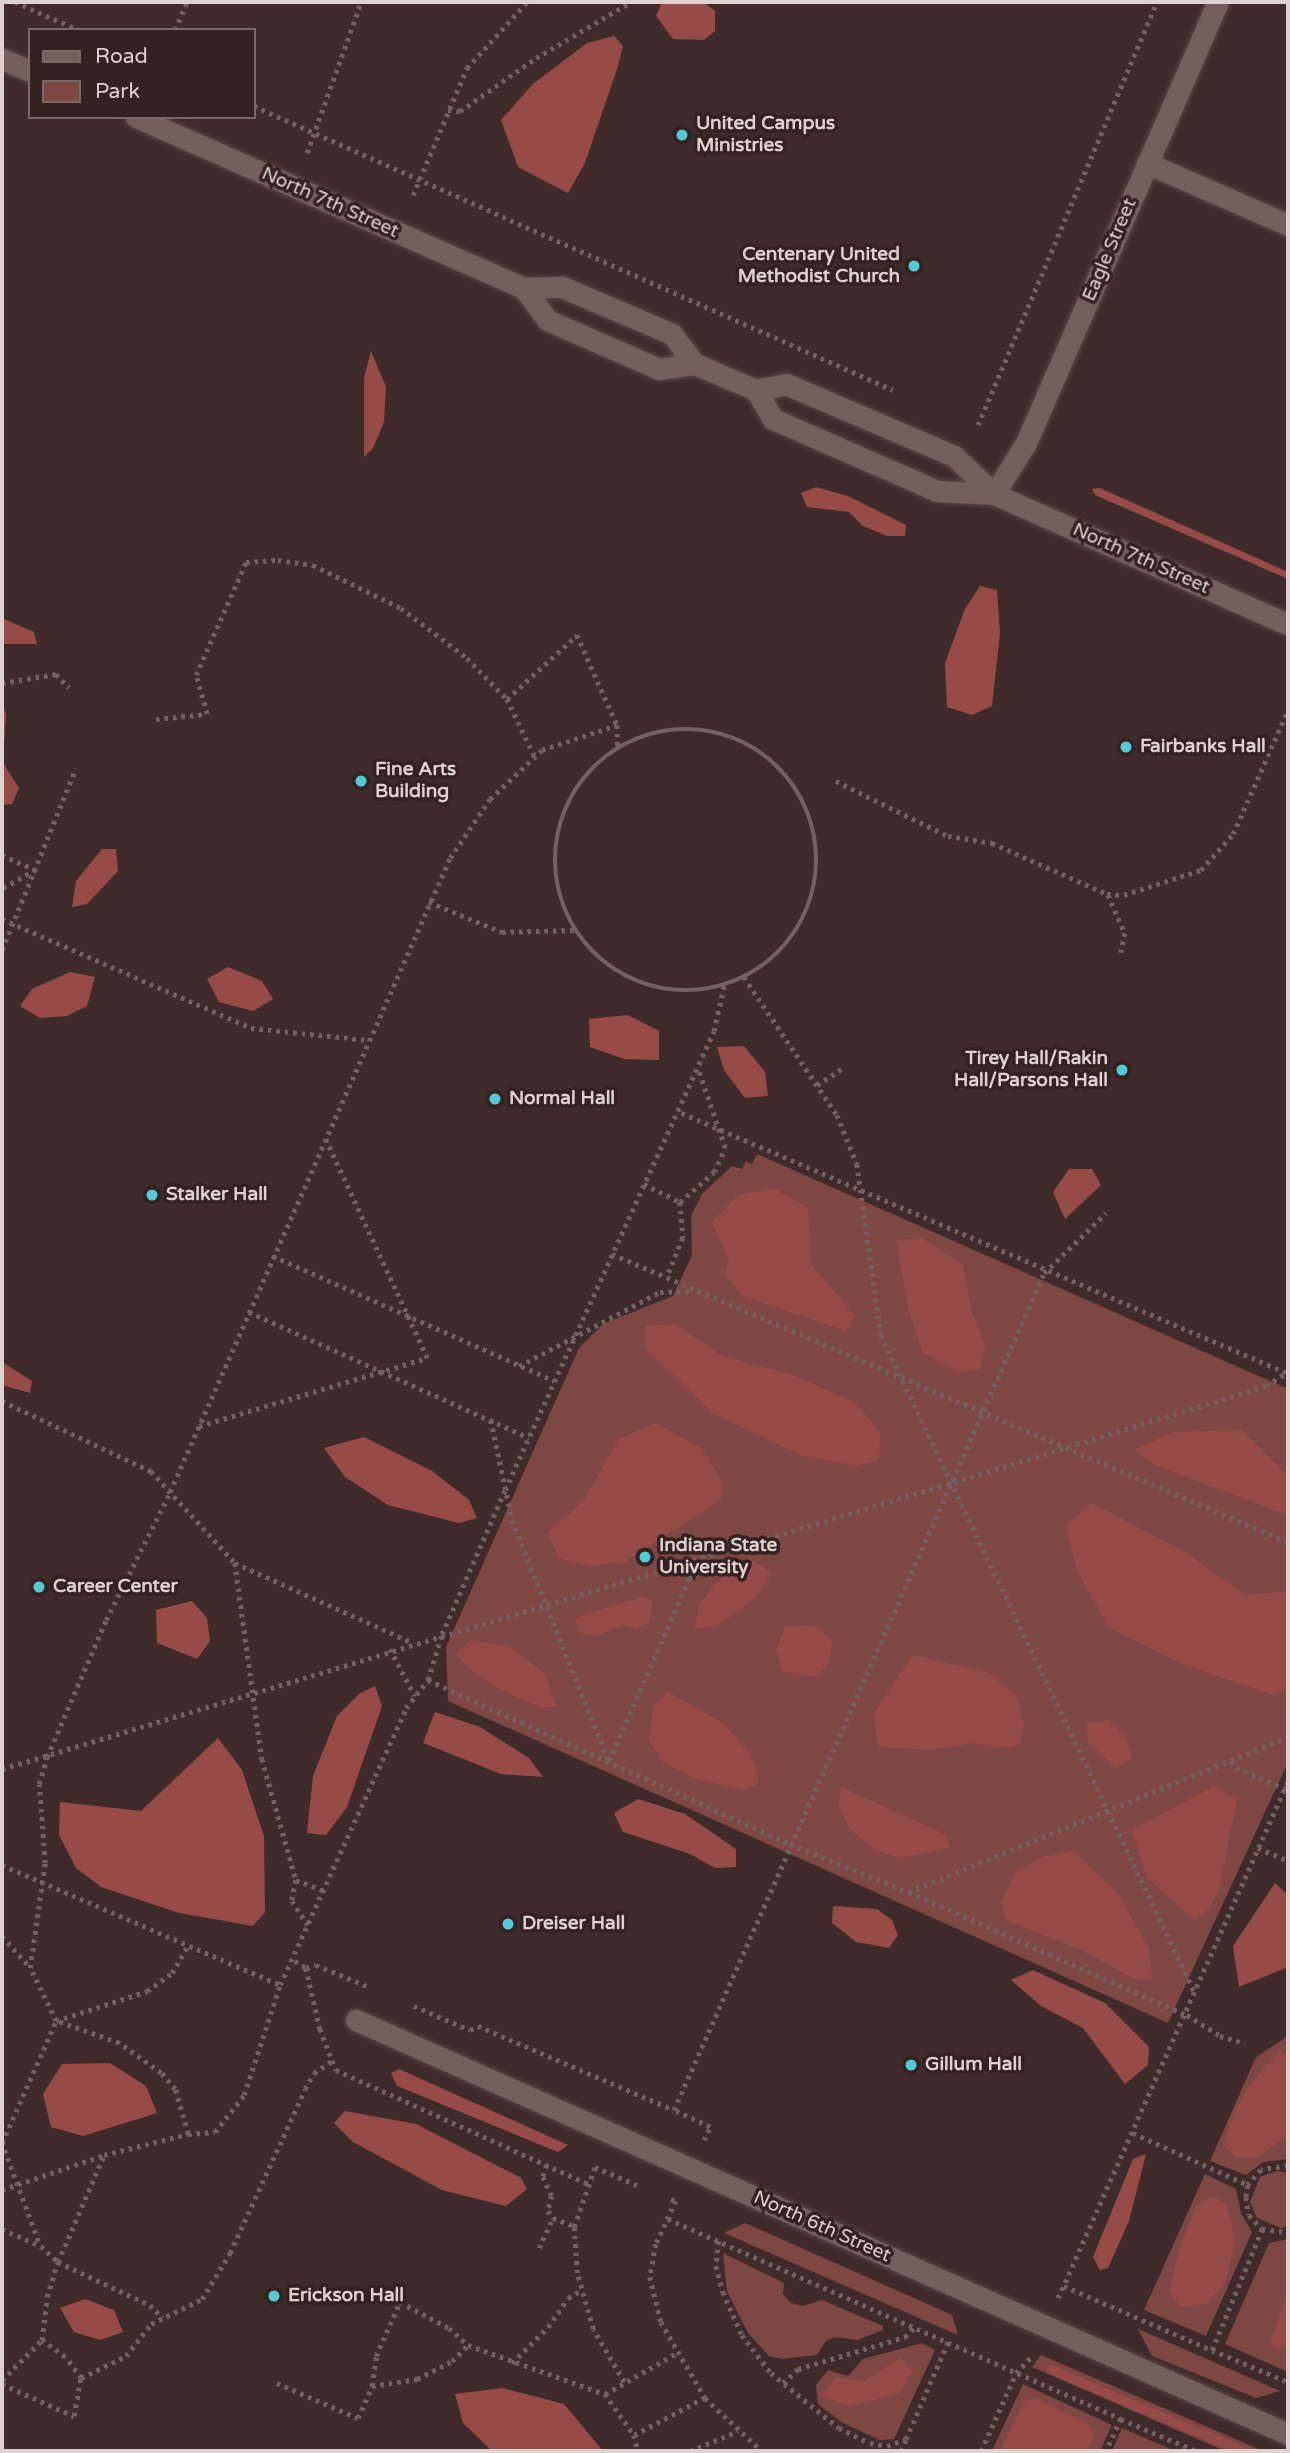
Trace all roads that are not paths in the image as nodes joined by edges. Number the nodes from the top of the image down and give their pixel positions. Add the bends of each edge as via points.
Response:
1 (1218, 2) edge
2 (2, 59) edge
3 (28, 70) edge
4 (141, 119) edge
5 (1147, 163) junction
6 (1288, 225) edge
7 (524, 288) junction
8 (695, 364) junction
9 (756, 390) junction
10 (994, 494) junction
11 (1288, 624) edge
12 (356, 2020) dead end
13 (1288, 2434) edge

1 - 5 street, Eagle Street
2 - 3 street
4 - 7 street, North 7th Street
5 - 6 street
5 - 10 street, Eagle Street via 1026,443
7 - 8 street, North 7th Street via 562,287 672,334
7 - 8 street via 547,320 659,369
8 - 9 street, North 7th Street
9 - 10 street, North 7th Street via 786,384 954,456
9 - 10 street, North 7th Street via 773,419 937,491
10 - 11 street, North 7th Street
12 - 13 street, North 6th Street

